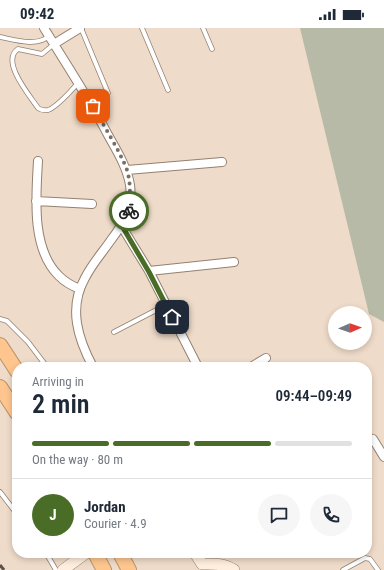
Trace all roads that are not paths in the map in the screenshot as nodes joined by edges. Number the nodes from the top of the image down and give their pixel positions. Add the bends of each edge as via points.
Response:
1 (81, 28) edge
2 (142, 28) edge
3 (203, 28) edge
4 (47, 31) edge
5 (0, 37) edge
6 (54, 44) junction
7 (212, 49) dead end
8 (78, 84) junction
9 (168, 90) dead end
10 (108, 93) dead end
11 (38, 162) dead end
12 (222, 162) dead end
13 (127, 170) junction
14 (36, 201) junction
15 (92, 204) dead end
16 (122, 226) junction
17 (234, 262) dead end
18 (149, 272) junction
19 (80, 289) junction
20 (166, 305) junction
21 (0, 319) edge
22 (114, 332) dead end
23 (0, 345) edge
24 (266, 358) dead end
25 (43, 362) edge
26 (90, 362) edge
27 (195, 362) edge
28 (259, 362) edge
29 (12, 363) edge
30 (0, 386) edge
31 (12, 405) edge
32 (373, 439) dead end
33 (384, 457) edge
34 (0, 492) edge
35 (12, 508) edge
36 (49, 558) edge
37 (79, 558) edge
38 (98, 558) edge
39 (123, 558) edge
40 (198, 558) edge
41 (67, 567) edge
42 (204, 567) edge
43 (56, 570) edge
44 (104, 570) edge
45 (129, 570) edge
46 (234, 570) edge
47 (343, 570) edge
48 (378, 570) edge

1 - 6 street
1 - 10 lane
2 - 9 lane
3 - 7 lane
4 - 5 lane via 44,41
4 - 6 street
6 - 8 street
6 - 8 lane via 42,54 18,49 14,51 12,66 16,77 42,110 48,110 57,104
8 - 13 street via 93,106
11 - 14 street
12 - 13 street
13 - 16 street via 130,197
14 - 15 street
14 - 19 street via 41,244 50,264 59,276
16 - 18 street
16 - 19 street via 88,271
17 - 18 street
18 - 20 street
19 - 26 street via 76,312 77,327 80,342
20 - 22 lane
20 - 27 street
21 - 25 lane via 7,321
23 - 29 highway
24 - 28 street
30 - 31 highway
32 - 33 street
34 - 35 lane
36 - 43 lane
37 - 41 street
38 - 44 highway
39 - 45 highway
40 - 42 street
42 - 46 street via 217,564 226,565
47 - 48 lane via 365,558 370,559

